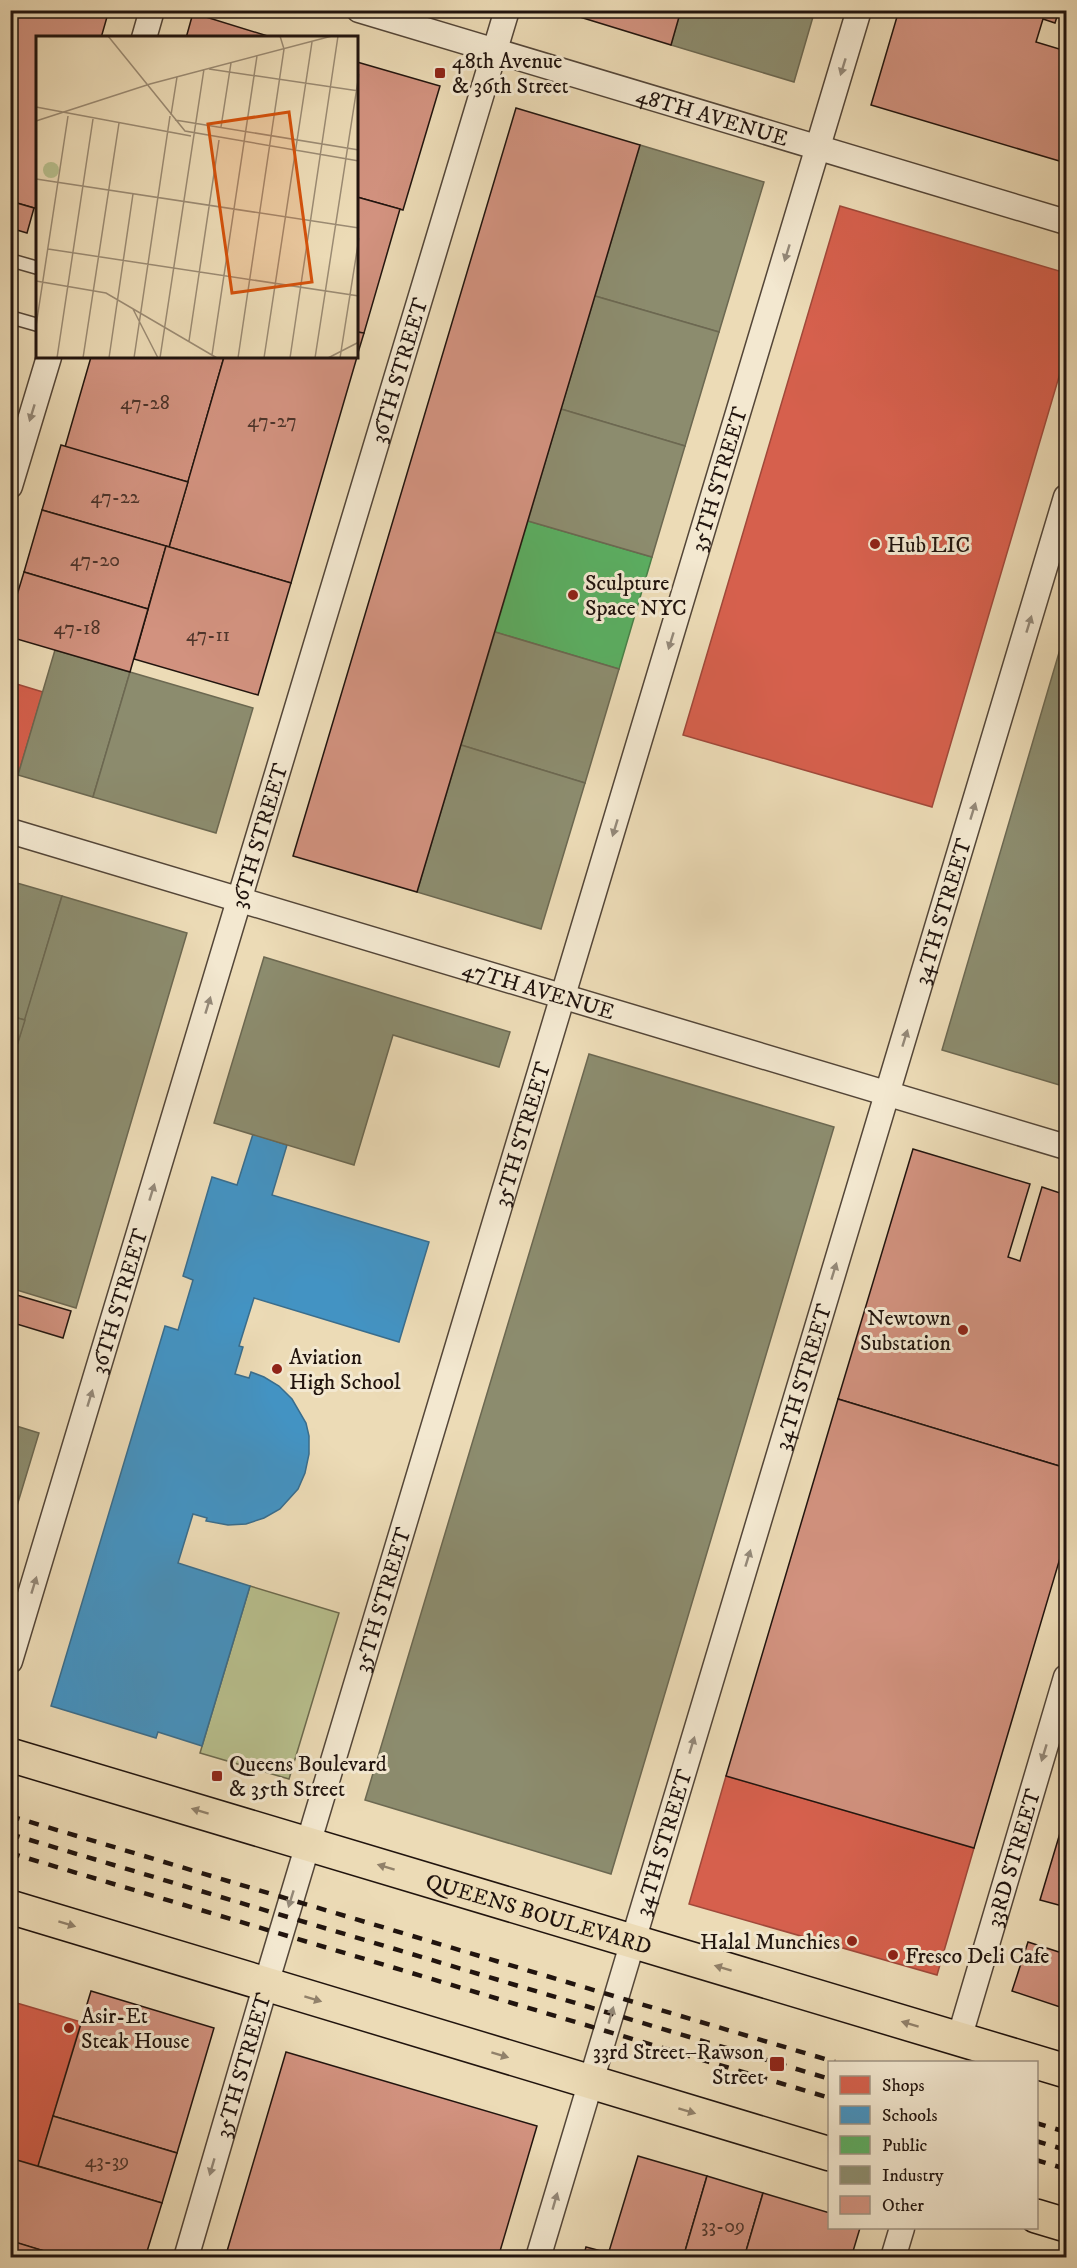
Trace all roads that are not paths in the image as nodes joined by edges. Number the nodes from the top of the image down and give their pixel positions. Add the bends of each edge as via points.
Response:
1 (152, 10) edge
2 (359, 10) edge
3 (507, 10) edge
4 (859, 10) edge
5 (145, 36) edge
6 (495, 51) junction
7 (819, 148) junction
8 (1066, 222) edge
9 (10, 260) edge
10 (36, 267) edge
11 (10, 317) edge
12 (36, 324) edge
13 (49, 358) edge
14 (10, 486) edge
15 (1066, 497) edge
16 (10, 831) edge
17 (240, 900) junction
18 (564, 996) junction
19 (888, 1094) junction
20 (1066, 1146) edge
21 (10, 1661) edge
22 (1066, 1677) edge
23 (10, 1755) edge
24 (309, 1844) junction
25 (10, 1907) edge
26 (633, 1941) junction
27 (266, 1984) junction
28 (959, 2039) junction
29 (1033, 2061) edge
30 (1038, 2063) edge
31 (1066, 2071) edge
32 (590, 2082) junction
33 (828, 2153) edge
34 (1038, 2217) edge
35 (1066, 2225) edge
36 (902, 2229) edge
37 (186, 2258) edge
38 (538, 2258) edge
39 (893, 2258) edge

1 - 5 street
2 - 6 street, 48TH AVENUE
3 - 6 street, 36TH STREET
4 -> 7 street, 35TH STREET
6 - 7 street, 48TH AVENUE
6 - 17 street, 36TH STREET
7 - 8 street, 48TH AVENUE
7 -> 18 street, 35TH STREET
9 - 10 lane
11 - 12 lane
13 -> 14 street
19 -> 15 street, 34TH STREET
16 - 17 street, 47TH AVENUE
17 - 18 street, 47TH AVENUE
21 -> 17 street, 36TH STREET
18 - 19 street, 47TH AVENUE
18 - 24 street, 35TH STREET
19 - 20 street, 47TH AVENUE
26 -> 19 street, 34TH STREET
22 -> 28 street, 33RD STREET
24 -> 23 main road, QUEENS BOULEVARD
26 -> 24 main road, QUEENS BOULEVARD
24 -> 27 street, 35TH STREET
25 -> 27 main road
28 -> 26 main road, QUEENS BOULEVARD
32 -> 26 street, 34TH STREET
27 -> 32 main road
27 -> 37 street, 35TH STREET
28 - 29 main road, QUEENS BOULEVARD
30 - 31 main road, QUEENS BOULEVARD
32 -> 33 main road
38 -> 32 street, 34TH STREET
34 - 35 main road
36 - 39 street

